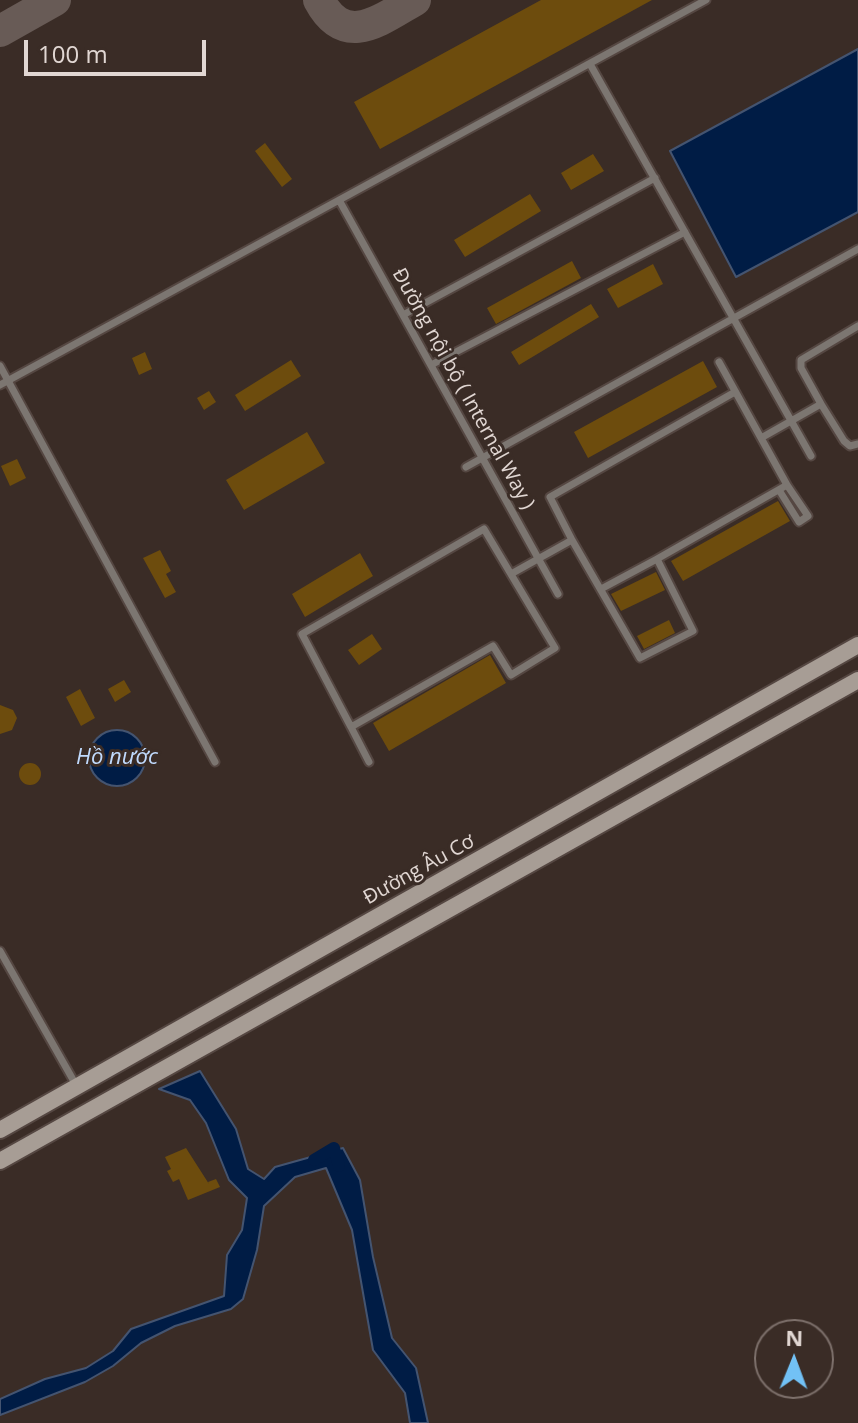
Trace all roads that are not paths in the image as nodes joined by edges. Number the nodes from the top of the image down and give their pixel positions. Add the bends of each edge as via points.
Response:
1 (706, 0) edge
2 (590, 64) junction
3 (655, 178) junction
4 (339, 200) junction
5 (685, 232) junction
6 (858, 249) edge
7 (403, 315) junction
8 (734, 318) junction
9 (858, 326) edge
10 (719, 362) dead end
11 (431, 365) junction
12 (0, 366) edge
13 (4, 383) edge
14 (735, 392) junction
15 (821, 404) junction
16 (791, 420) junction
17 (761, 438) junction
18 (858, 444) edge
19 (811, 456) dead end
20 (482, 458) junction
21 (466, 467) dead end
22 (787, 485) junction
23 (779, 490) junction
24 (572, 540) junction
25 (538, 559) junction
26 (657, 559) junction
27 (511, 574) junction
28 (601, 589) junction
29 (558, 594) dead end
30 (858, 645) edge
31 (858, 680) edge
32 (351, 727) junction
33 (215, 762) dead end
34 (369, 762) dead end
35 (327, 945) junction
36 (0, 951) edge
37 (342, 970) junction
38 (77, 1087) junction
39 (0, 1130) edge
40 (0, 1161) edge

1 - 2 lane
2 - 3 lane
2 - 4 lane
3 - 5 lane
3 - 7 lane
4 - 7 lane, Đường nội bộ ( Internal Way )
4 - 13 lane
5 - 8 lane
5 - 11 lane
6 - 8 lane
7 - 11 lane, Đường nội bộ ( Internal Way )
8 - 16 lane
8 - 20 lane
9 - 15 lane via 801,360
10 - 14 lane
11 - 20 lane, Đường nội bộ ( Internal Way )
12 - 13 lane
13 - 33 lane
14 - 17 lane
14 - 24 lane via 550,497
15 - 16 lane
15 - 18 lane via 844,441
16 - 17 lane
16 - 19 lane
17 - 22 lane
20 - 21 lane
20 - 25 lane, Đường nội bộ ( Internal Way )
22 - 23 lane
22 - 23 lane via 808,516 799,522
23 - 26 lane
24 - 25 lane
24 - 28 lane
25 - 27 lane
25 - 29 lane, Đường nội bộ ( Internal Way )
26 - 28 lane
26 - 28 lane via 693,631 640,658
27 - 32 lane via 555,648 511,675 493,646
27 - 32 lane via 484,529 302,634
30 - 35 street, Đường Âu Cơ
31 - 37 street
32 - 34 lane
35 - 37 street
35 - 38 street, Đường Âu Cơ
36 - 38 lane
37 - 40 street
38 - 39 street, Đường Âu Cơ

